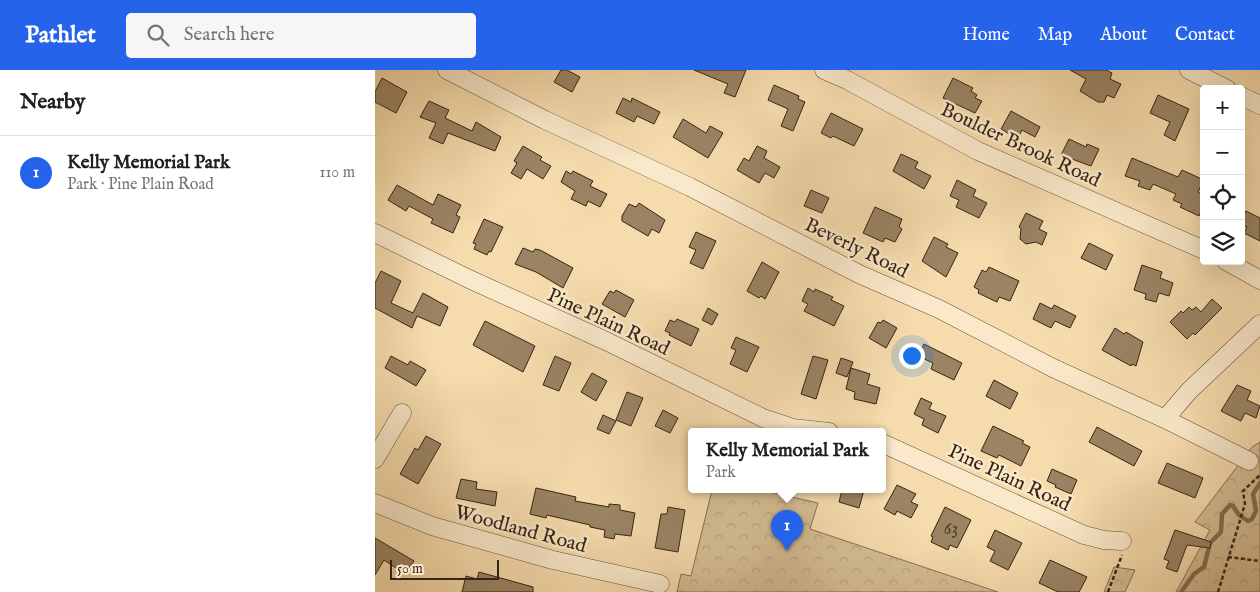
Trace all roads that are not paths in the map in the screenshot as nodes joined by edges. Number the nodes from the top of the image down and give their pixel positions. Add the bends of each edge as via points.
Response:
1 (447, 70) edge
2 (824, 70) edge
3 (1189, 70) edge
4 (1219, 85) edge
5 (1245, 98) edge
6 (1260, 105) edge
7 (375, 233) edge
8 (1200, 248) edge
9 (1233, 265) edge
10 (1260, 280) edge
11 (1260, 324) edge
12 (401, 413) dead end
13 (1165, 419) junction
14 (793, 428) edge
15 (886, 445) edge
16 (375, 459) edge
17 (1249, 461) dead end
18 (375, 503) edge
19 (1122, 541) road end
20 (660, 584) dead end

1 - 13 street, Beverly Road via 545,120 690,187 859,274
2 - 8 street, Boulder Brook Road via 978,151
3 - 4 street
5 - 6 street
7 - 14 street, Pine Plain Road via 763,418
9 - 10 street
11 - 13 street
12 - 16 street
13 - 17 street, Beverly Road
15 - 19 street, Pine Plain Road via 1078,533
18 - 20 street, Woodland Road via 432,526 553,560

